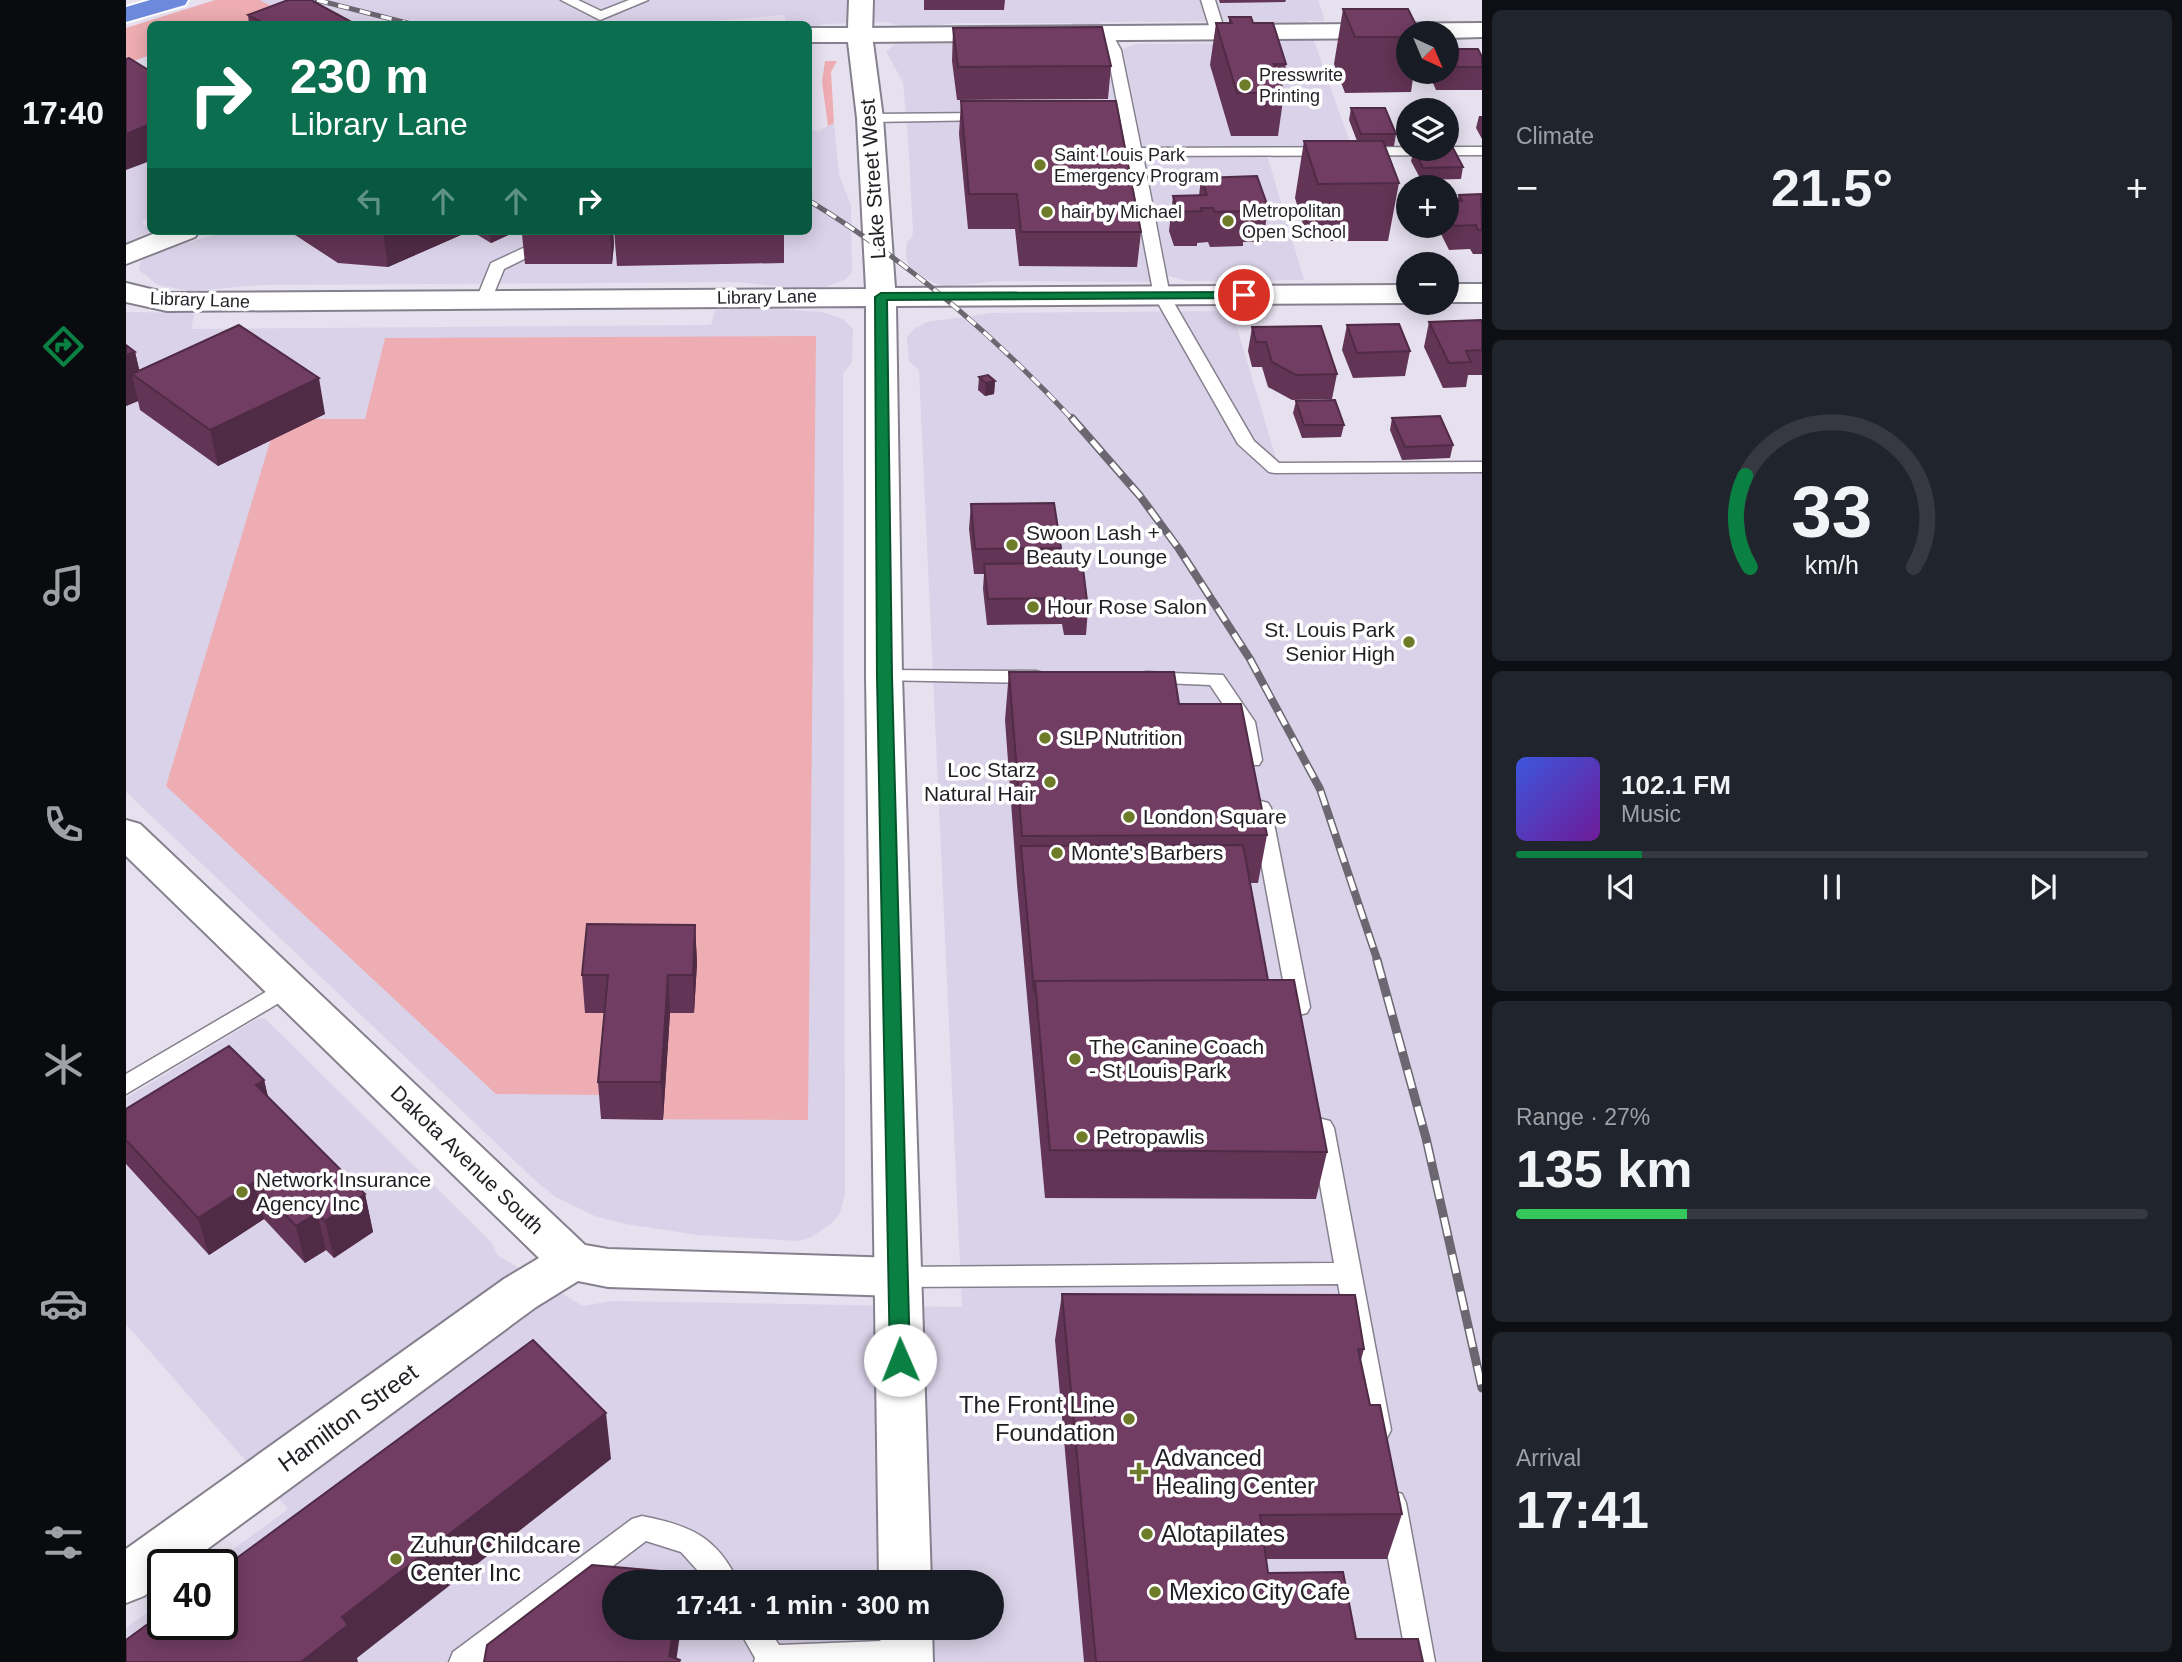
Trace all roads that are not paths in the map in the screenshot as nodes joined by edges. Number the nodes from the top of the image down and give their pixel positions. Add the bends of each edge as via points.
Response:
1 (176, 0) edge
2 (568, 0) edge
3 (641, 0) edge
4 (861, 0) edge
5 (1208, 0) edge
6 (126, 15) edge
7 (1482, 30) edge
8 (1219, 32) junction
9 (1105, 33) junction
10 (812, 35) edge
11 (860, 35) junction
12 (1004, 116) edge
13 (870, 118) junction
14 (1482, 151) edge
15 (1135, 152) junction
16 (175, 235) edge
17 (564, 235) edge
18 (126, 255) edge
19 (126, 292) edge
20 (1459, 293) edge
21 (1482, 293) edge
22 (1396, 294) edge
23 (1162, 296) junction
24 (881, 297) junction
25 (484, 300) junction
26 (1482, 467) edge
27 (884, 676) junction
28 (1054, 677) edge
29 (1122, 678) edge
30 (126, 833) edge
31 (286, 988) junction
32 (1304, 1031) edge
33 (126, 1085) edge
34 (1316, 1099) edge
35 (572, 1261) junction
36 (1349, 1273) junction
37 (898, 1278) junction
38 (1382, 1448) edge
39 (1387, 1474) edge
40 (716, 1570) edge
41 (905, 1570) edge
42 (126, 1579) edge
43 (759, 1640) edge
44 (907, 1648) edge
45 (770, 1661) edge
46 (463, 1662) edge
47 (1421, 1662) edge

1 - 6 highway
2 - 3 lane via 600,16
4 - 11 street, Lake Street West
5 - 8 lane
7 - 8 street
8 - 9 street
9 - 11 street
9 - 15 lane via 1114,50 1119,116
10 - 11 street
11 - 13 street, Lake Street West
12 - 13 lane
13 - 24 street, Lake Street West
14 - 15 lane
15 - 23 lane
16 - 18 street
17 - 25 lane via 497,266
19 - 25 street, Library Lane via 167,302
20 - 21 street
22 - 23 street, Library Lane
23 - 24 street, Library Lane
23 - 26 lane via 1247,444 1275,468
24 - 25 street, Library Lane
24 - 27 street, Lake Street West
27 - 28 lane
27 - 37 street, Lake Street West
29 - 32 lane via 1216,679 1245,722
30 - 31 street, Dakota Avenue South
31 - 33 lane
31 - 35 street, Dakota Avenue South
34 - 36 lane
35 - 37 street via 608,1268
35 - 42 street, Hamilton Street via 520,1293
36 - 37 lane
36 - 38 lane
37 - 41 street, Lake Street West
39 - 47 lane
40 - 46 lane via 705,1552 680,1536 642,1528
43 - 45 lane
44 - 45 lane

